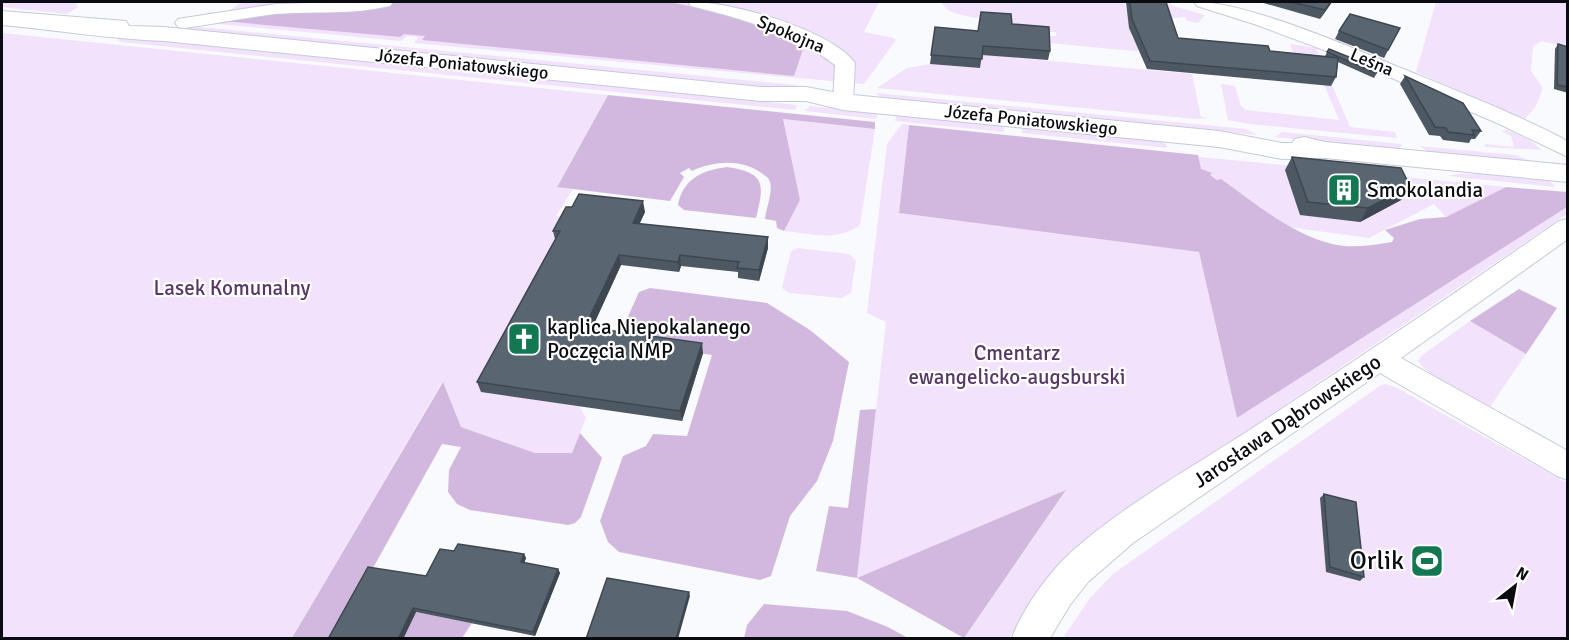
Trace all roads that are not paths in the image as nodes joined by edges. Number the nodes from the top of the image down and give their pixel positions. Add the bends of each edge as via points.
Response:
1 (384, 2) edge
2 (697, 2) edge
3 (1203, 2) edge
4 (2, 18) edge
5 (174, 28) junction
6 (843, 102) junction
7 (1568, 151) edge
8 (1568, 174) edge
9 (1568, 227) edge
10 (1379, 359) junction
11 (1568, 466) edge
12 (1030, 639) edge

1 - 5 street via 276,9
2 - 6 street, Spokojna via 772,24 826,47 845,63
3 - 7 street, Leśna via 1342,50 1527,129
4 - 5 street, Józefa Poniatowskiego via 96,27 126,35
5 - 6 street, Józefa Poniatowskiego via 761,94 803,103
6 - 8 street, Józefa Poniatowskiego via 1219,139 1282,150 1325,150
9 - 10 street, Jarosława Dąbrowskiego
10 - 11 street
10 - 12 street, Jarosława Dąbrowskiego via 1100,549 1058,593

